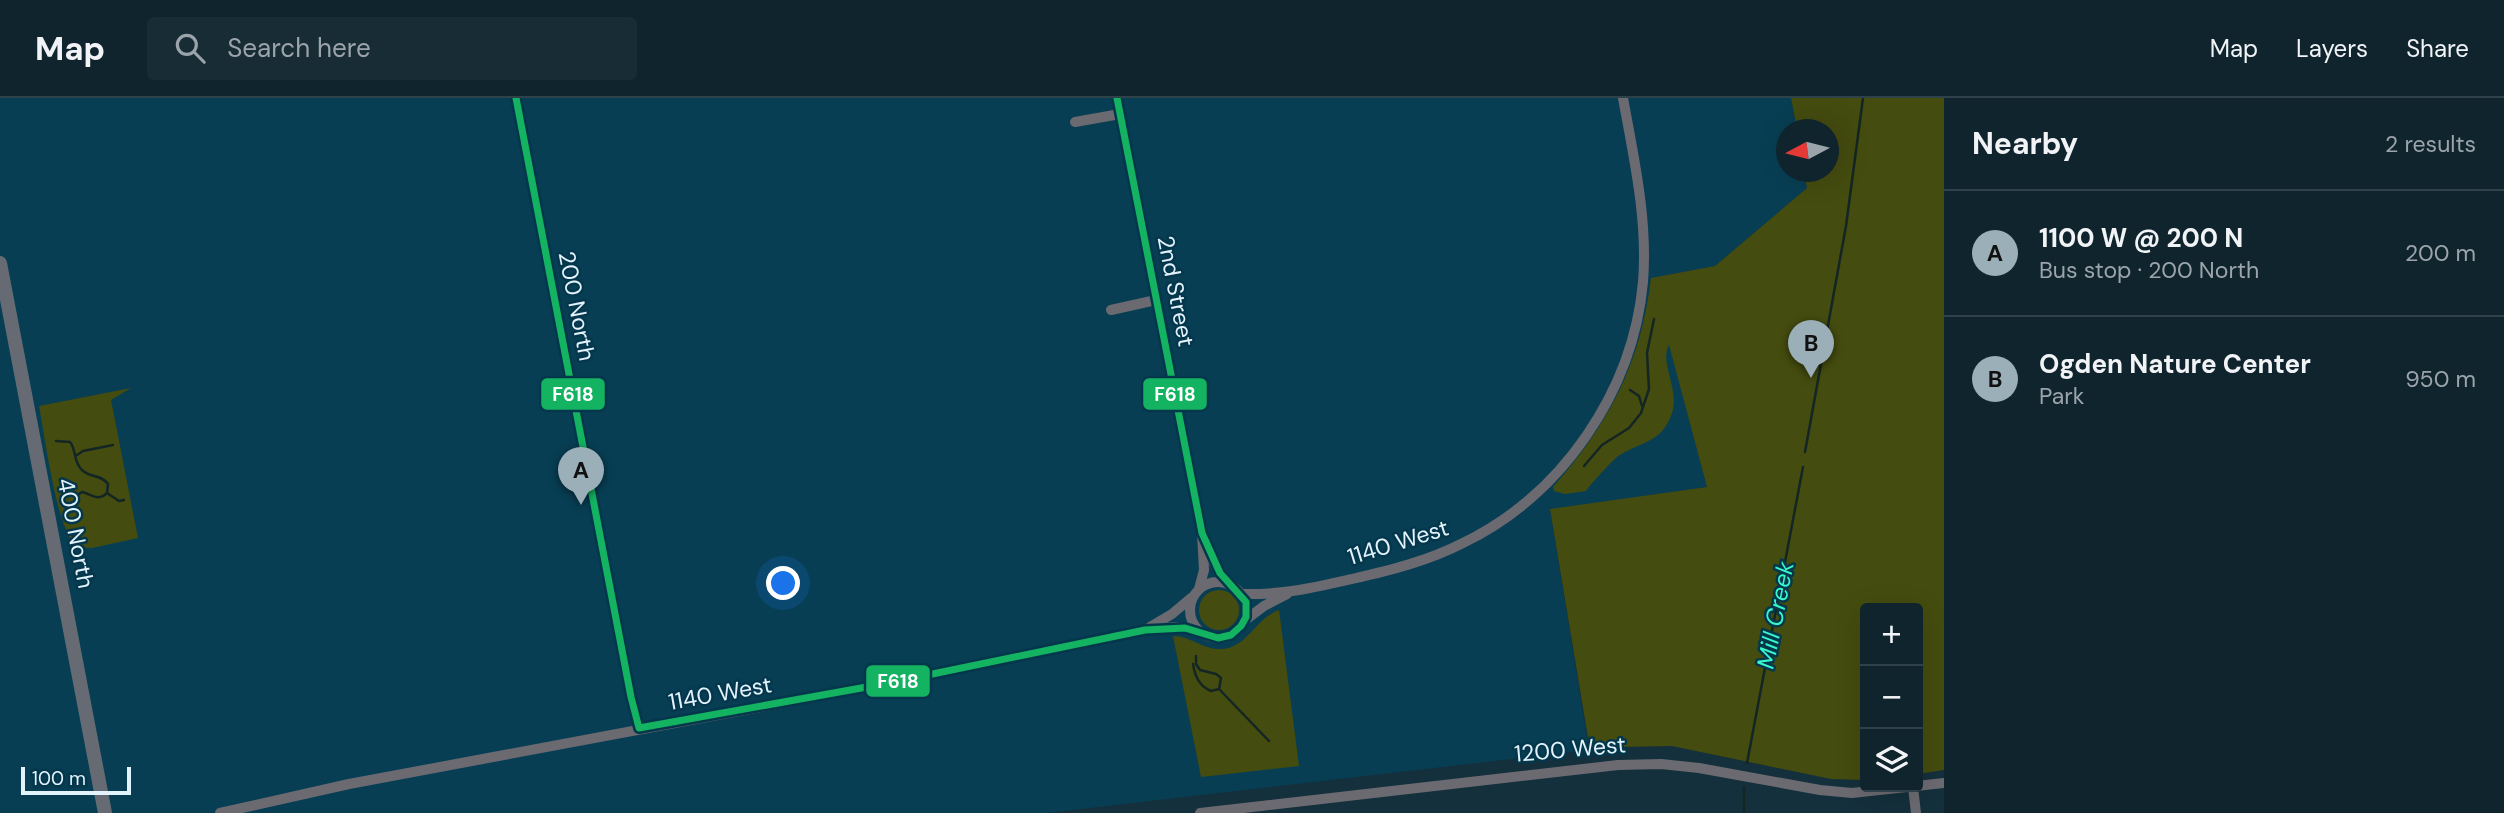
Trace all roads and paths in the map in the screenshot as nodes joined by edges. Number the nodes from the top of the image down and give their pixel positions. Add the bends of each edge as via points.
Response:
1 (516, 98) edge
2 (1117, 98) edge
3 (1623, 98) edge
4 (1120, 114) junction
5 (1075, 122) dead end
6 (0, 263) edge
7 (1156, 300) junction
8 (1111, 310) dead end
9 (1202, 533) junction
10 (1228, 583) junction
11 (1199, 589) junction
12 (1289, 593) junction
13 (1242, 594) junction
14 (1191, 598) junction
15 (1244, 621) junction
16 (1144, 630) junction
17 (1198, 631) junction
18 (639, 728) junction
19 (1944, 783) edge
20 (1923, 786) edge
21 (1867, 792) edge
22 (1914, 792) edge
23 (105, 813) edge
24 (220, 813) edge
25 (1200, 813) edge
26 (1916, 813) edge

1 - 18 street, 200 North
2 - 4 street, 2nd Street
3 - 12 street, 1140 West via 1643,213 1643,284 1616,384 1595,424 1570,458 1496,525 1397,569
4 - 5 street
4 - 7 street, 2nd Street
6 - 23 main road, 400 North
7 - 8 street
7 - 9 street, 2nd Street
9 - 10 street, 2nd Street
9 - 11 street, 2nd Street
10 - 11 street via 1213,582
10 - 13 street
11 - 14 street
12 - 13 street, 1140 West
12 - 15 street, 1140 West
13 - 15 street via 1247,612
14 - 16 street, 1140 West
14 - 17 street via 1189,616
15 - 17 street via 1223,638
16 - 17 street, 1140 West via 1177,627
16 - 18 street, 1140 West
18 - 24 street, 1140 West
19 - 20 street, 1200 West
21 - 25 street, 1200 West via 1836,792 1699,768 1618,765
22 - 26 street

